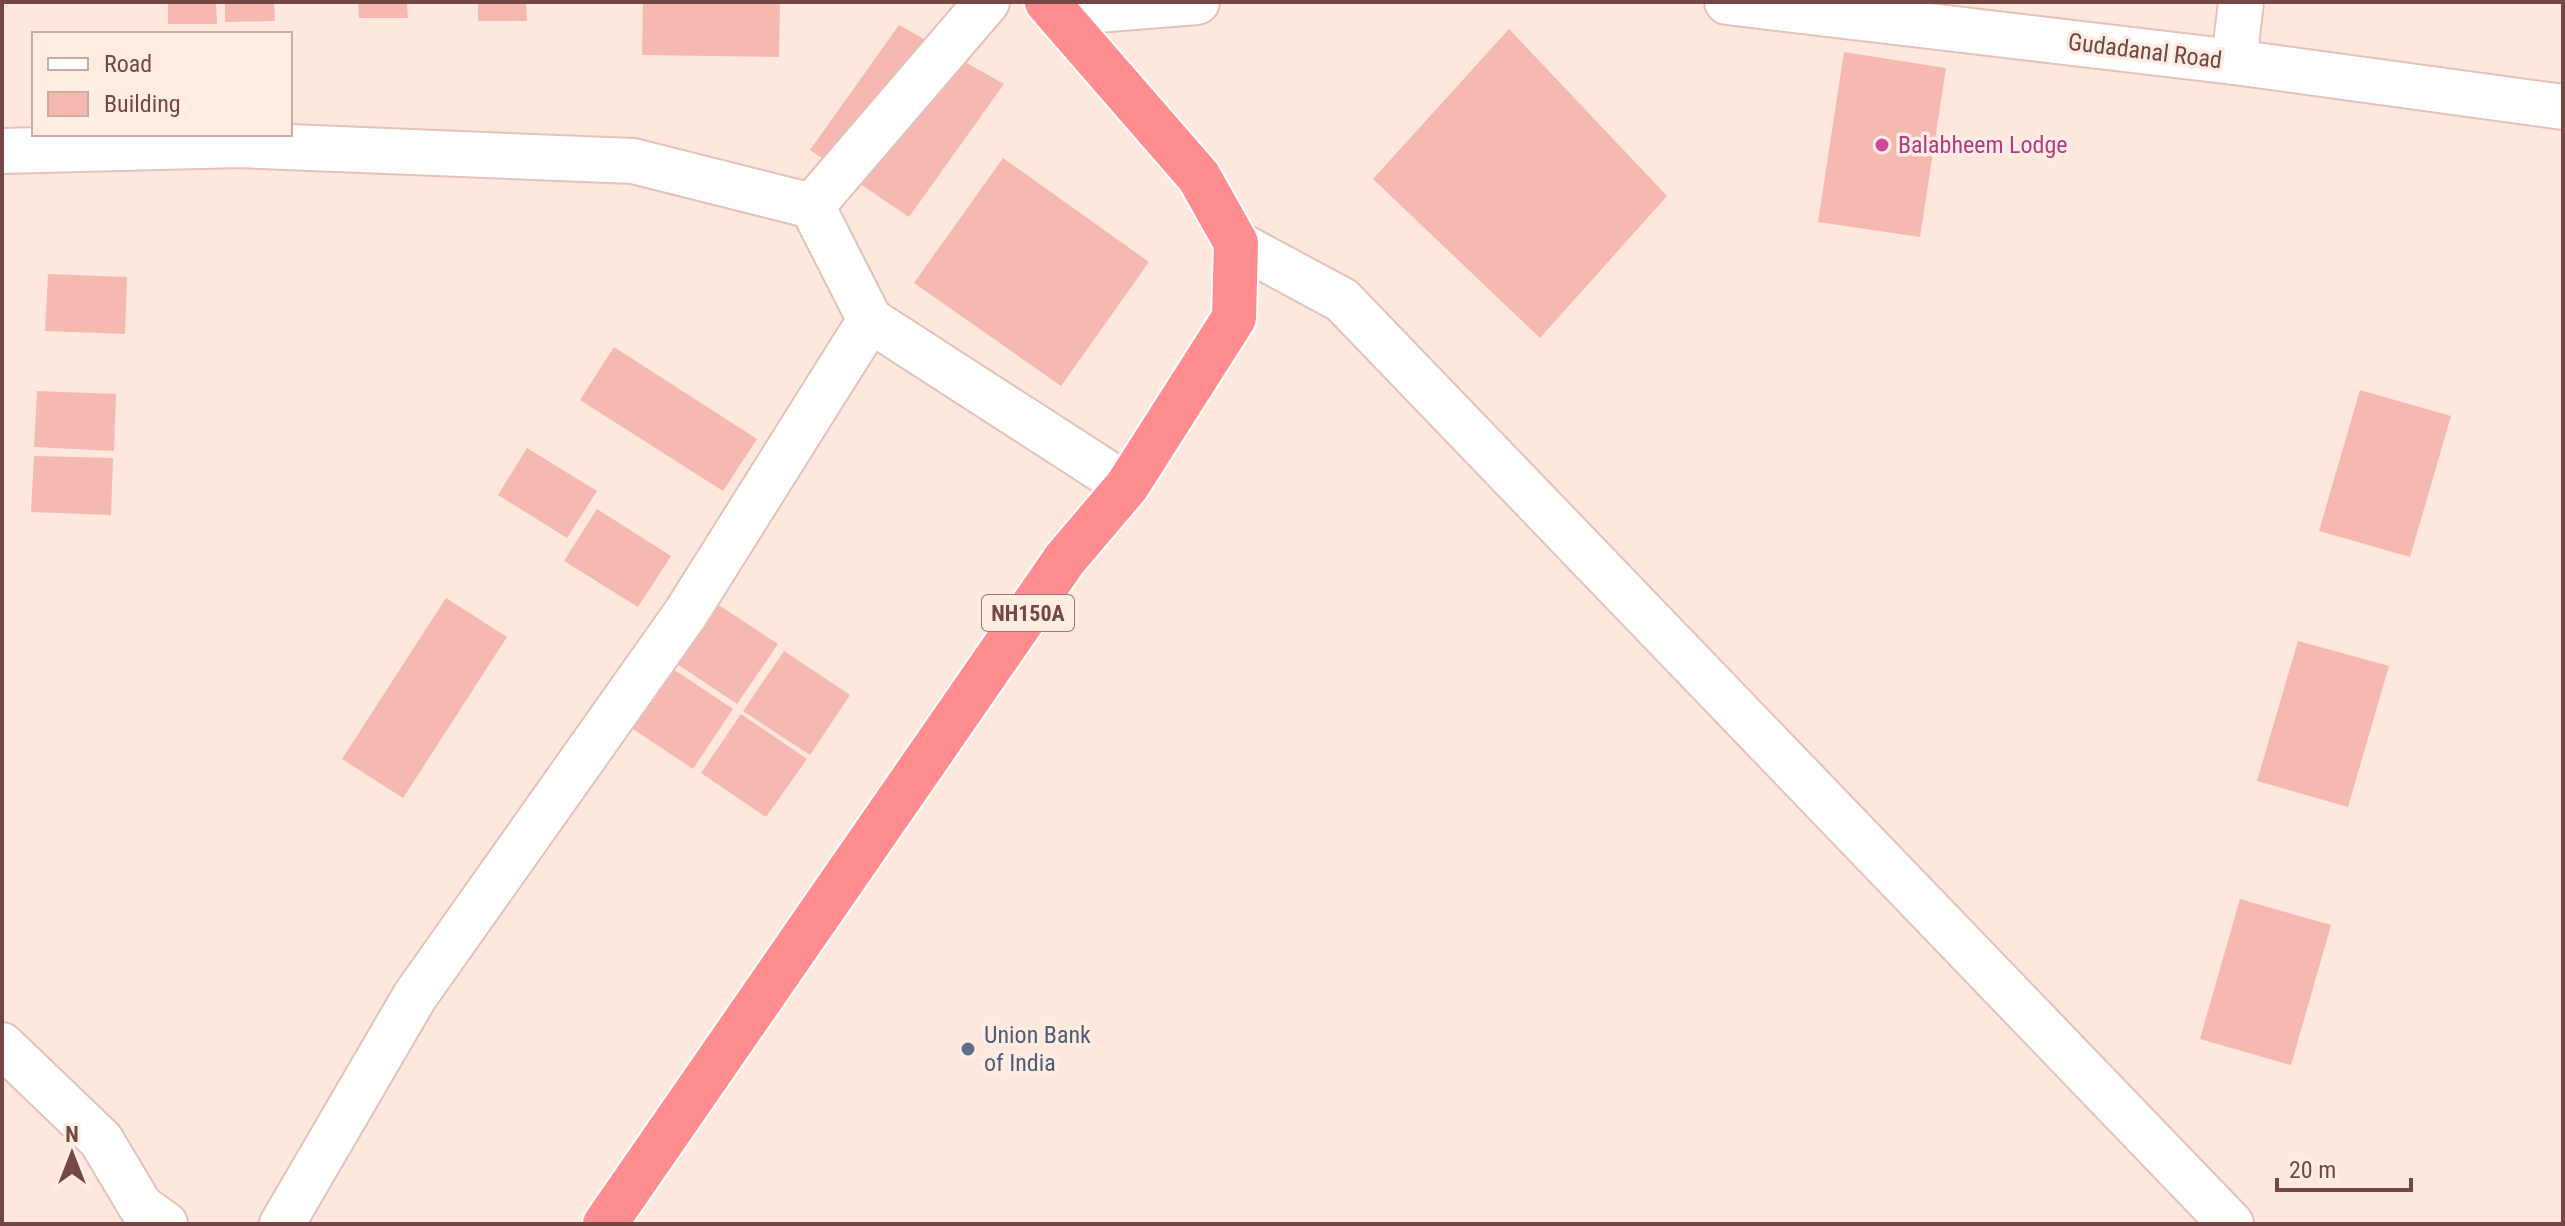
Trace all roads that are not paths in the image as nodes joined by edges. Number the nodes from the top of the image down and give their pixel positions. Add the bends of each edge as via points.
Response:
1 (987, 2) edge
2 (1186, 2) edge
3 (1197, 2) edge
4 (1727, 2) edge
5 (2241, 2) edge
6 (1053, 8) edge
7 (2012, 19) edge
8 (2234, 62) junction
9 (2563, 107) edge
10 (2, 151) edge
11 (812, 206) junction
12 (1236, 243) junction
13 (870, 320) junction
14 (1127, 486) junction
15 (2, 1045) edge
16 (165, 1224) edge
17 (282, 1224) edge
18 (605, 1224) edge
19 (2231, 1224) edge

1 - 11 street
2 - 3 street
2 - 6 street
4 - 7 street, Gudadanal Road
5 - 8 street
6 - 12 highway via 1199,177
7 - 8 street, Gudadanal Road
8 - 9 street, Gudadanal Road
10 - 11 street via 239,145 633,161
11 - 13 street
12 - 14 highway, NH150A via 1234,318
12 - 19 street via 1342,300
13 - 14 street
13 - 17 street via 686,613 415,996
14 - 18 highway, NH150A via 1065,559
15 - 16 street via 101,1140 141,1207

